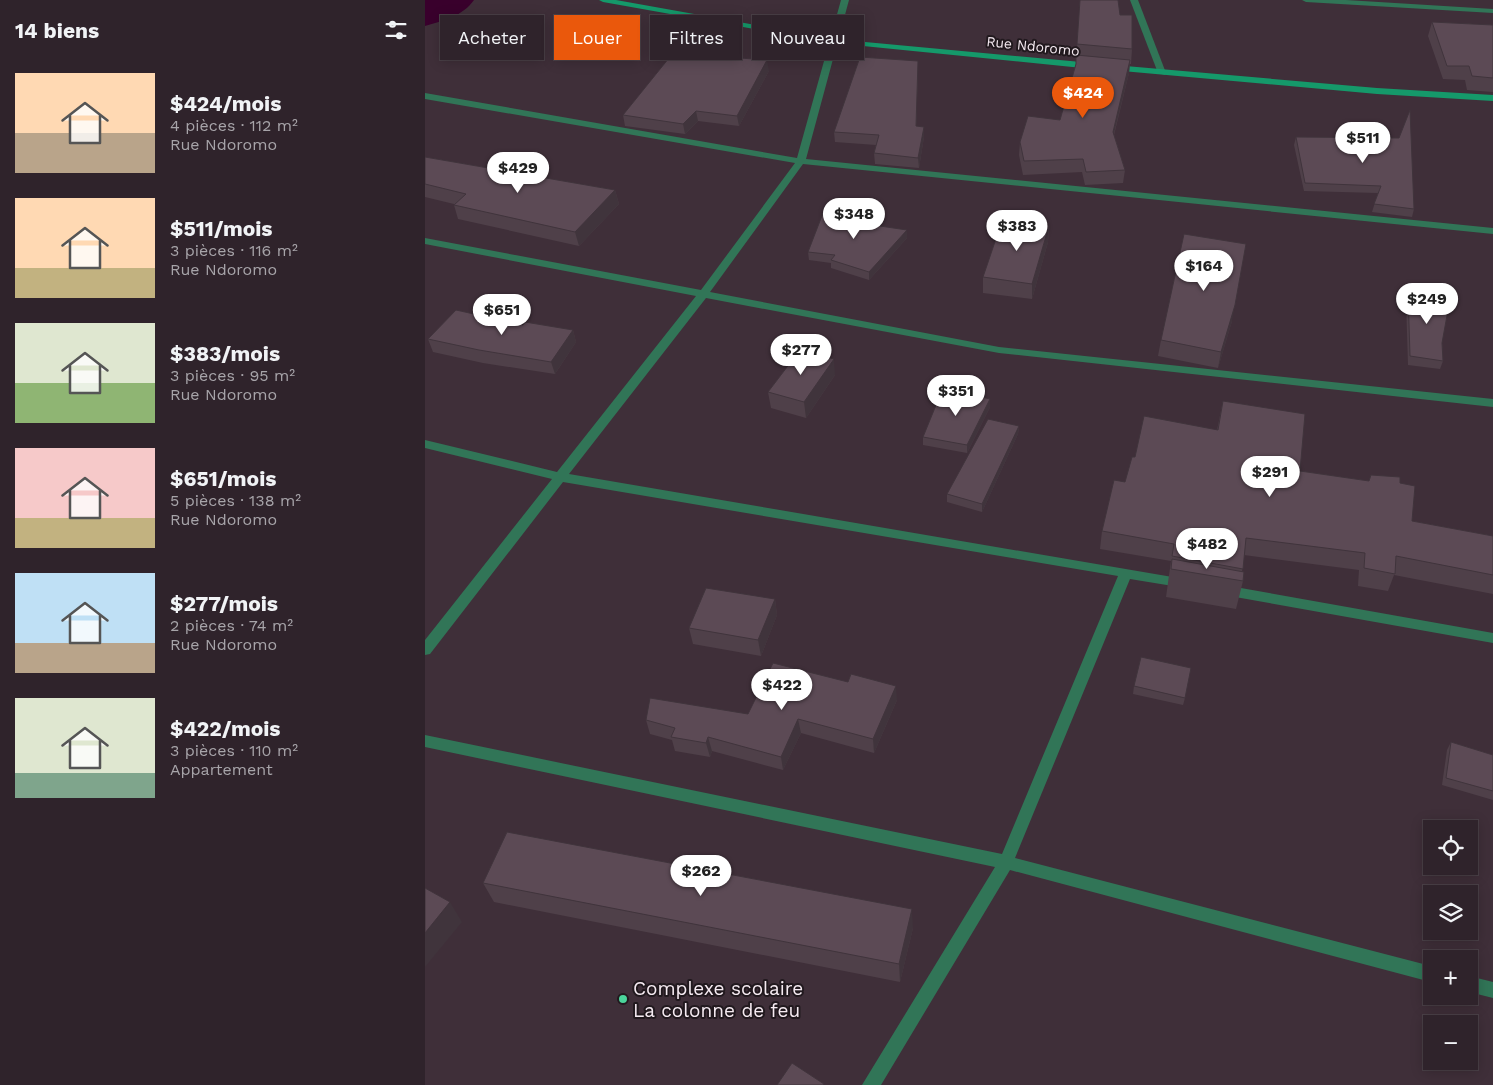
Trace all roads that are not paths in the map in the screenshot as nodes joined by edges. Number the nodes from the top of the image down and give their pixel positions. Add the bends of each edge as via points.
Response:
1 (603, 0) edge
2 (845, 0) edge
3 (1133, 0) edge
4 (1306, 0) edge
5 (1493, 11) edge
6 (841, 15) edge
7 (752, 27) edge
8 (864, 44) edge
9 (828, 60) edge
10 (1162, 73) junction
11 (425, 96) edge
12 (1493, 98) edge
13 (801, 161) junction
14 (1493, 231) edge
15 (425, 241) edge
16 (703, 294) junction
17 (1493, 403) edge
18 (425, 444) edge
19 (561, 477) junction
20 (1126, 572) junction
21 (1193, 585) edge
22 (1213, 588) edge
23 (1493, 638) edge
24 (425, 650) edge
25 (425, 741) edge
26 (1006, 862) junction
27 (1423, 972) edge
28 (1478, 986) edge
29 (1493, 990) edge
30 (871, 1085) edge

1 - 7 street, Rue Ndoromo
2 - 6 street
3 - 10 street
4 - 5 street
8 - 10 street, Rue Ndoromo
9 - 13 street
10 - 12 street, Rue Ndoromo
11 - 13 street
13 - 14 street
13 - 16 street
15 - 16 street
16 - 17 street via 999,350
16 - 19 street
18 - 19 street
19 - 20 street
19 - 24 street
20 - 21 street
20 - 26 street
22 - 23 street
25 - 26 street
26 - 27 street
26 - 30 street
28 - 29 street

